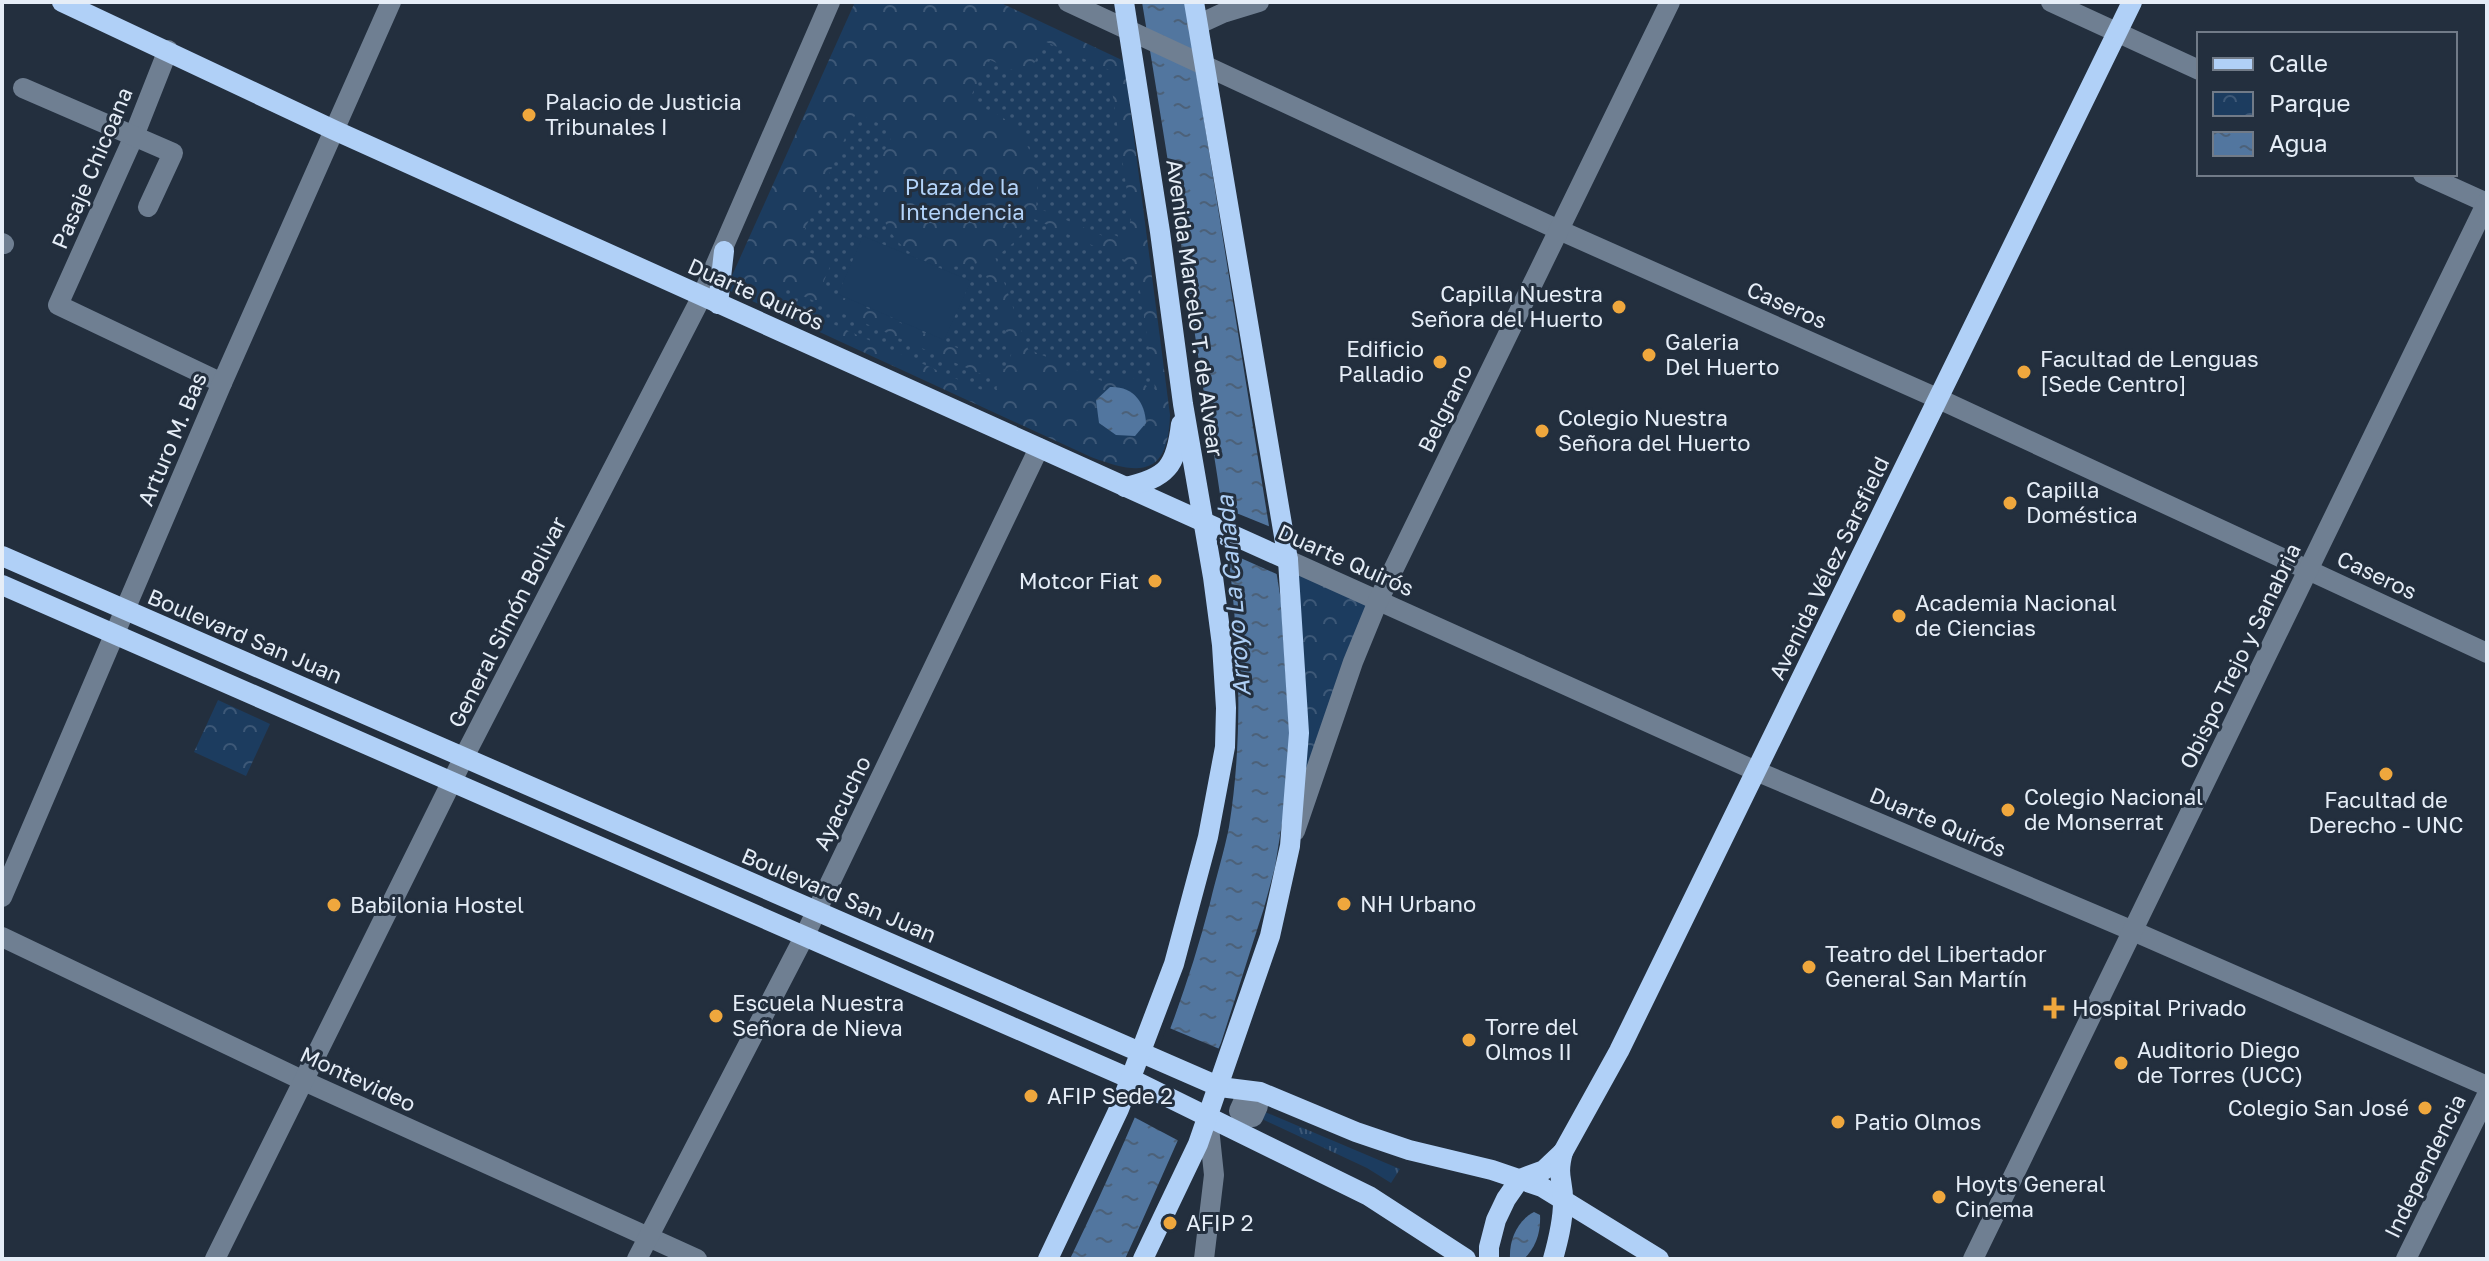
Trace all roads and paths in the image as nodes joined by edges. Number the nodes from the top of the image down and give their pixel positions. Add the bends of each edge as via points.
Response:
1 (62, 2) edge
2 (391, 2) edge
3 (830, 2) edge
4 (1068, 2) edge
5 (1124, 2) edge
6 (1194, 2) edge
7 (1259, 2) edge
8 (1670, 2) edge
9 (2051, 2) edge
10 (2132, 2) edge
11 (1197, 25) junction
12 (1129, 30) junction
13 (2117, 32) junction
14 (168, 50) junction
15 (1204, 65) junction
16 (2197, 69) edge
17 (23, 88) dead end
18 (334, 130) junction
19 (134, 136) junction
20 (2427, 176) edge
21 (2487, 203) edge
22 (148, 207) dead end
23 (1559, 230) junction
24 (724, 251) joint
25 (710, 300) junction
26 (222, 383) junction
27 (1939, 399) junction
28 (1183, 404) junction
29 (1039, 448) junction
30 (1125, 487) junction
31 (1203, 522) junction
32 (2, 556) edge
33 (1288, 560) junction
34 (2309, 570) junction
35 (2, 585) edge
36 (1378, 601) junction
37 (126, 611) junction
38 (115, 635) junction
39 (2487, 653) edge
40 (464, 757) junction
41 (1756, 771) junction
42 (452, 782) junction
43 (1290, 846) junction
44 (2, 897) edge
45 (816, 913) junction
46 (2133, 931) junction
47 (2, 937) edge
48 (804, 937) junction
49 (1143, 1052) junction
50 (1131, 1079) junction
51 (304, 1081) junction
52 (2487, 1086) edge
53 (1220, 1087) junction
54 (2487, 1095) edge
55 (1208, 1118) junction
56 (1563, 1152) junction
57 (1520, 1179) junction
58 (1564, 1199) junction
59 (647, 1237) junction
60 (215, 1259) edge
61 (637, 1259) edge
62 (697, 1259) edge
63 (1048, 1259) edge
64 (1143, 1259) edge
65 (1204, 1259) edge
66 (1466, 1259) edge
67 (1489, 1259) edge
68 (1553, 1259) edge
69 (1659, 1259) edge
70 (1973, 1259) edge
71 (2406, 1259) edge

1 - 14 main road, Duarte Quirós
2 - 18 street, Arturo M. Bas
3 - 24 street
4 - 12 street, Caseros
5 - 12 main road, Avenida Marcelo T. de Alvear
6 - 11 main road, Avenida Marcelo T. de Alvear
7 - 11 street
8 - 23 street, Belgrano
9 - 13 street
10 - 13 main road, Avenida Vélez Sarsfield
11 - 15 main road, Avenida Marcelo T. de Alvear
12 - 15 street, Caseros
12 - 28 main road, Avenida Marcelo T. de Alvear
13 - 16 street
13 - 27 main road, Avenida Vélez Sarsfield
14 - 18 main road, Duarte Quirós
14 - 19 street, Pasaje Chicoana
15 - 23 street, Caseros
15 - 33 main road, Avenida Marcelo T. de Alvear
17 - 19 street
18 - 25 main road, Duarte Quirós
18 - 26 street, Arturo M. Bas
19 - 22 street via 173,153
19 - 26 street, Pasaje Chicoana via 58,305
20 - 21 street
21 - 34 street, Obispo Trejo y Sanabria
23 - 27 street, Caseros
23 - 36 street, Belgrano
24 - 25 main road
25 - 29 main road, Duarte Quirós
25 - 40 street, General Simón Bolivar
26 - 37 street, Arturo M. Bas
27 - 34 street, Caseros
27 - 41 main road, Avenida Vélez Sarsfield
28 - 30 main road via 1172,461 1162,475
28 - 31 main road, Avenida Marcelo T. de Alvear
29 - 30 main road, Duarte Quirós
29 - 45 street, Ayacucho
30 - 31 main road, Duarte Quirós
31 - 33 main road, Duarte Quirós
31 - 49 main road, Avenida Marcelo T. de Alvear via 1222,645 1225,747 1193,896
32 - 37 main road, Boulevard San Juan
33 - 36 street, Duarte Quirós
33 - 43 main road, Avenida Marcelo T. de Alvear via 1299,733
34 - 39 street, Caseros
34 - 46 street, Obispo Trejo y Sanabria
35 - 38 main road
36 - 41 street, Duarte Quirós
36 - 43 street, Belgrano
37 - 38 street, Arturo M. Bas
37 - 40 main road, Boulevard San Juan
38 - 42 main road
38 - 44 street, Arturo M. Bas
40 - 42 street, General Simón Bolivar
40 - 45 main road, Boulevard San Juan
41 - 46 street, Duarte Quirós
41 - 56 main road, Avenida Vélez Sarsfield via 1619,1051
42 - 48 main road
42 - 51 street, General Simón Bolivar
43 - 53 main road, Avenida Marcelo T. de Alvear via 1270,936
45 - 48 street, Ayacucho
45 - 49 main road, Boulevard San Juan
46 - 52 street, Duarte Quirós
46 - 70 street, Obispo Trejo y Sanabria
47 - 51 street, Montevideo
48 - 50 main road
48 - 59 street, Ayacucho
49 - 50 main road, Avenida Marcelo T. de Alvear
49 - 53 main road, Boulevard San Juan
50 - 55 main road
50 - 63 main road, Avenida Marcelo T. de Alvear
51 - 59 street, Montevideo
51 - 60 street, General Simón Bolivar
53 - 55 main road, Avenida Marcelo T. de Alvear
53 - 57 main road, Boulevard San Juan via 1260,1092 1395,1146
54 - 71 street, Independencia
55 - 64 main road, Avenida Marcelo T. de Alvear
55 - 65 street via 1214,1175
55 - 66 main road via 1369,1196
56 - 57 main road, Avenida Vélez Sarsfield via 1544,1170
56 - 58 main road, Avenida Vélez Sarsfield via 1559,1174
57 - 58 main road, Boulevard San Juan
57 - 67 main road, Avenida Vélez Sarsfield via 1496,1220
58 - 68 main road, Avenida Vélez Sarsfield
58 - 69 main road, Boulevard San Juan
59 - 61 street, Ayacucho
59 - 62 street, Montevideo

